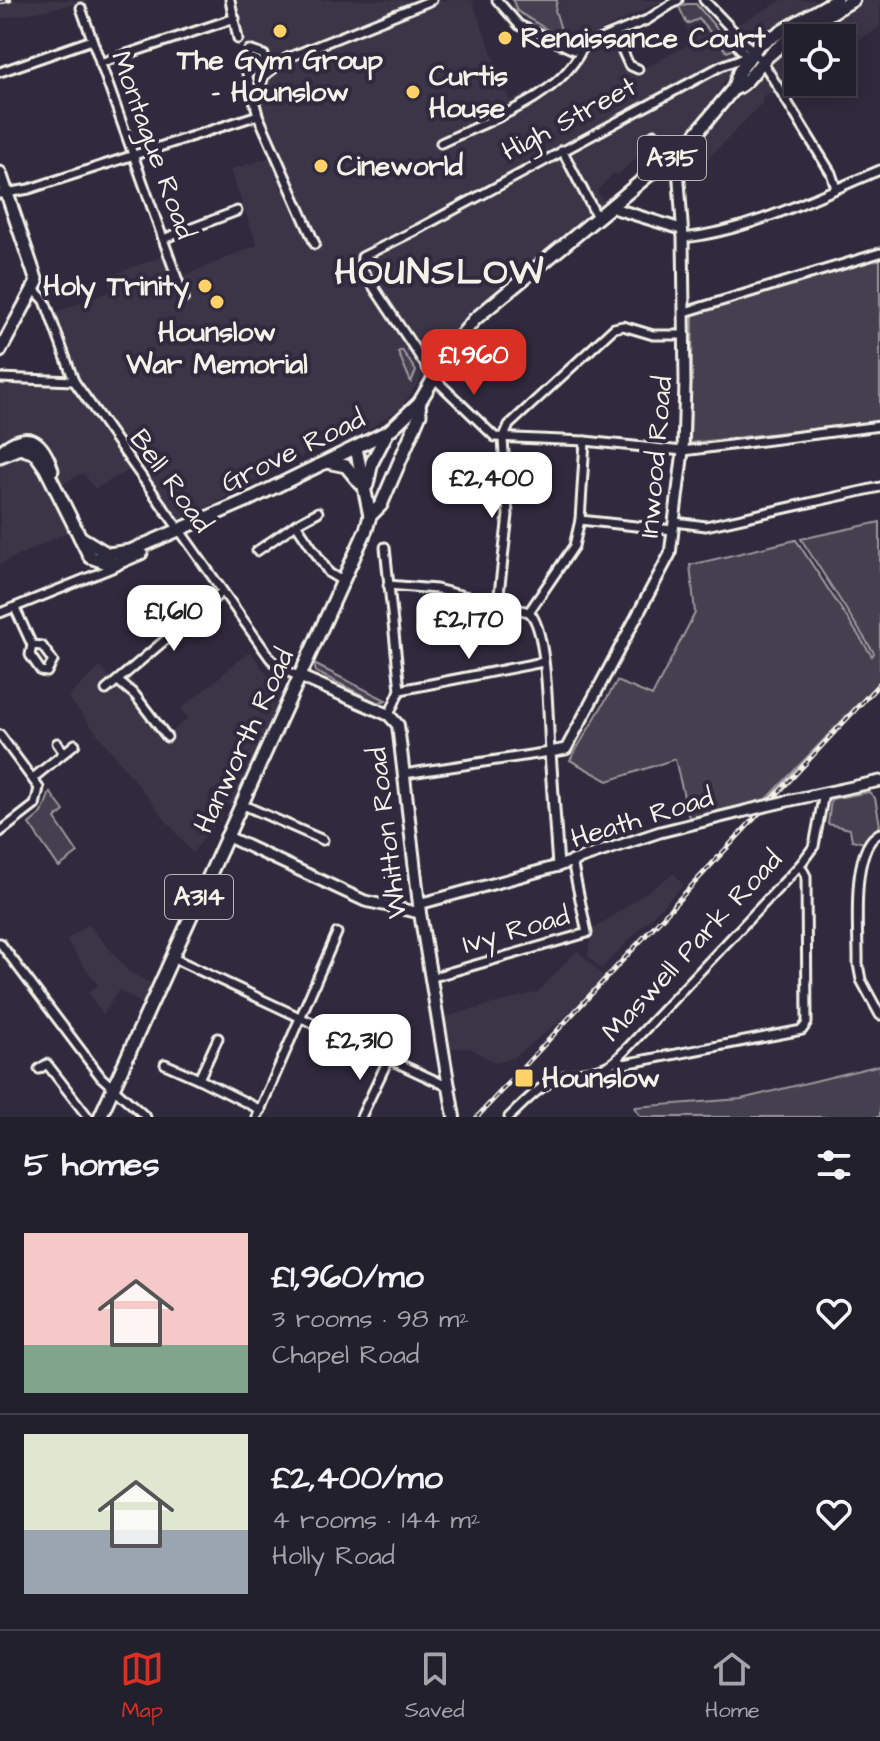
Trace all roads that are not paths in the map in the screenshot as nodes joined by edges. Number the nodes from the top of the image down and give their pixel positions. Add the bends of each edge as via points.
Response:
1 (230, 0) edge
2 (432, 0) edge
3 (497, 0) edge
4 (678, 0) edge
5 (704, 0) edge
6 (836, 0) edge
7 (853, 0) edge
8 (81, 8) dead end
9 (235, 18) junction
10 (814, 24) edge
11 (615, 34) junction
12 (238, 39) dead end
13 (92, 40) junction
14 (784, 41) edge
15 (784, 43) edge
16 (582, 48) junction
17 (751, 53) junction
18 (265, 57) junction
19 (287, 58) junction
20 (762, 61) junction
21 (100, 63) junction
22 (638, 69) dead end
23 (0, 72) edge
24 (247, 73) junction
25 (264, 76) junction
26 (733, 89) junction
27 (257, 105) junction
28 (258, 115) junction
29 (654, 134) dead end
30 (441, 143) dead end
31 (562, 150) junction
32 (132, 156) junction
33 (674, 156) junction
34 (880, 170) edge
35 (0, 173) edge
36 (836, 188) junction
37 (3, 194) edge
38 (613, 208) junction
39 (237, 211) dead end
40 (598, 219) junction
41 (682, 233) junction
42 (163, 239) junction
43 (315, 244) dead end
44 (880, 253) edge
45 (35, 290) junction
46 (184, 298) dead end
47 (685, 312) junction
48 (685, 335) junction
49 (0, 351) edge
50 (0, 378) edge
51 (434, 378) junction
52 (74, 381) junction
53 (419, 403) junction
54 (880, 426) edge
55 (389, 431) junction
56 (503, 439) junction
57 (585, 441) junction
58 (358, 447) junction
59 (683, 451) junction
60 (0, 454) edge
61 (323, 463) junction
62 (880, 487) edge
63 (367, 489) junction
64 (318, 512) dead end
65 (370, 516) junction
66 (580, 520) junction
67 (296, 524) junction
68 (674, 526) junction
69 (180, 530) junction
70 (80, 537) junction
71 (165, 537) junction
72 (385, 547) dead end
73 (257, 551) dead end
74 (129, 560) junction
75 (100, 563) junction
76 (92, 577) junction
77 (344, 582) junction
78 (388, 585) junction
79 (222, 592) junction
80 (498, 603) junction
81 (15, 608) junction
82 (529, 612) junction
83 (0, 613) edge
84 (32, 645) dead end
85 (543, 662) junction
86 (301, 677) junction
87 (118, 681) junction
88 (106, 690) dead end
89 (400, 690) junction
90 (389, 715) junction
91 (167, 737) dead end
92 (1, 738) edge
93 (57, 743) dead end
94 (75, 744) dead end
95 (550, 752) junction
96 (64, 753) junction
97 (404, 774) junction
98 (33, 778) junction
99 (880, 782) edge
100 (824, 793) junction
101 (241, 804) junction
102 (0, 832) edge
103 (880, 833) edge
104 (226, 836) junction
105 (323, 840) dead end
106 (572, 861) junction
107 (800, 865) junction
108 (558, 866) junction
109 (419, 908) junction
110 (337, 933) dead end
111 (0, 943) edge
112 (171, 957) junction
113 (433, 977) junction
114 (880, 1015) edge
115 (301, 1020) junction
116 (218, 1038) dead end
117 (617, 1059) junction
118 (388, 1060) junction
119 (165, 1064) dead end
120 (39, 1069) dead end
121 (199, 1079) junction
122 (112, 1088) junction
123 (451, 1088) junction
124 (259, 1114) edge
125 (88, 1117) edge
126 (100, 1117) edge
127 (146, 1117) edge
128 (361, 1117) edge
129 (454, 1117) edge
130 (509, 1117) edge

1 - 9 street
2 - 19 street
3 - 16 street via 519,25 568,50
4 - 11 street
5 - 17 street
6 - 17 main road, High Street
7 - 10 main road, A315
8 - 13 street, Montague Road
9 - 12 street
9 - 21 street
11 - 16 street
11 - 22 street via 629,65
13 - 21 street, Montague Road
13 - 23 street
14 - 17 main road
15 - 20 main road, A315
16 - 30 street via 571,70 555,85
17 - 20 street
17 - 26 main road, Hanworth Road / A315
17 - 31 street, High Street
18 - 19 street
18 - 24 street via 256,49 247,52
18 - 25 street
19 - 25 street
20 - 26 main road, Hanworth Road / A315
20 - 36 street
21 - 32 street, Montague Road
24 - 25 street via 255,79
24 - 27 street
25 - 27 street
26 - 33 main road, Hanworth Road / A315
27 - 28 street
28 - 32 street
28 - 43 street
29 - 33 street
31 - 40 street
31 - 51 street, High Street via 364,255 361,268
32 - 37 street
32 - 42 street, Montague Road
33 - 38 main road, Hanworth Road / A315
33 - 41 street, Inwood Road
34 - 36 street
35 - 37 main road
36 - 41 street via 718,233
37 - 45 main road via 37,282
38 - 40 main road, Hanworth Road / A315
38 - 41 street
39 - 42 street
40 - 51 main road, Hanworth Road / A315 via 475,319
41 - 47 street, Inwood Road
42 - 46 street, Montague Road
44 - 47 street
45 - 49 main road via 20,308
45 - 52 street, Bell Road via 45,301
47 - 48 street, Inwood Road
48 - 56 street via 614,328 509,425
48 - 59 street, Inwood Road
50 - 52 street
51 - 53 main road, Hanworth Road / A315
51 - 56 street, High Street via 489,434
52 - 69 street, Bell Road
53 - 55 main road, Grove Road / A315
53 - 65 main road, Hanworth Road / A314 via 420,414 381,505
54 - 59 street
55 - 58 main road, Grove Road / A315
55 - 63 main road, Hanworth Road / A314 via 376,451
56 - 57 street
56 - 80 street via 508,515
57 - 59 street
57 - 66 street
58 - 61 main road, Grove Road / A315
58 - 63 main road, Hanworth Road
59 - 68 street, Inwood Road
60 - 70 main road via 21,439 37,440
61 - 63 main road via 346,466
61 - 69 main road, Grove Road / A315
62 - 68 street via 706,526
63 - 65 main road, Hanworth Road / A314
64 - 67 street
65 - 77 main road, Hanworth Road / A314
66 - 68 street
66 - 82 street via 567,557
67 - 73 street
67 - 77 street via 329,573
68 - 95 street, Inwood Road via 666,565 585,716 566,749
69 - 71 main road, A315
69 - 79 street, Bell Road
70 - 71 main road, A315 via 97,550 120,554
70 - 75 main road via 90,557
71 - 74 main road, A315
72 - 78 street
74 - 75 main road, A315
74 - 76 street
75 - 76 street
76 - 81 street
77 - 86 main road, Hanworth Road / A314
78 - 80 street
78 - 89 street
79 - 86 street, Bell Road via 270,658
79 - 87 street
80 - 82 street
81 - 83 street
81 - 84 street
82 - 85 street via 538,623
85 - 89 street
85 - 95 street
86 - 90 main road
86 - 101 main road, Hanworth Road / A314
87 - 88 street
87 - 91 street
89 - 90 street, Whitton Road
90 - 97 main road, Whitton Road via 398,725
92 - 98 street
93 - 96 street
94 - 96 street
95 - 97 street
95 - 108 street
96 - 98 street
97 - 109 main road, Whitton Road
98 - 102 street via 39,788 35,805
99 - 100 street, Heath Road
100 - 106 street, Heath Road, bridge via 660,832
100 - 107 street, Maswell Park Road via 814,846
101 - 104 main road, Hanworth Road / A314
101 - 105 street
103 - 114 street via 868,844 859,869 858,964
104 - 109 street via 365,901
104 - 112 main road, Hanworth Road / A314
106 - 108 street, Heath Road
106 - 113 street, Ivy Road via 587,933
107 - 117 street, Maswell Park Road
107 - 117 street via 806,876 807,1023 802,1030 624,1064
108 - 109 street, Heath Road
109 - 113 main road, Whitton Road
110 - 115 street
111 - 122 street
112 - 115 street
112 - 122 main road, Hanworth Road / A314
113 - 123 main road, Whitton Road
115 - 118 street
115 - 124 street
116 - 121 street
117 - 130 street, Maswell Park Road via 604,1068 547,1084
118 - 123 street
118 - 128 street
119 - 121 street
120 - 125 street via 47,1064
121 - 124 street
122 - 126 main road, Hanworth Road / A314
122 - 127 street
123 - 129 main road, Whitton Road

